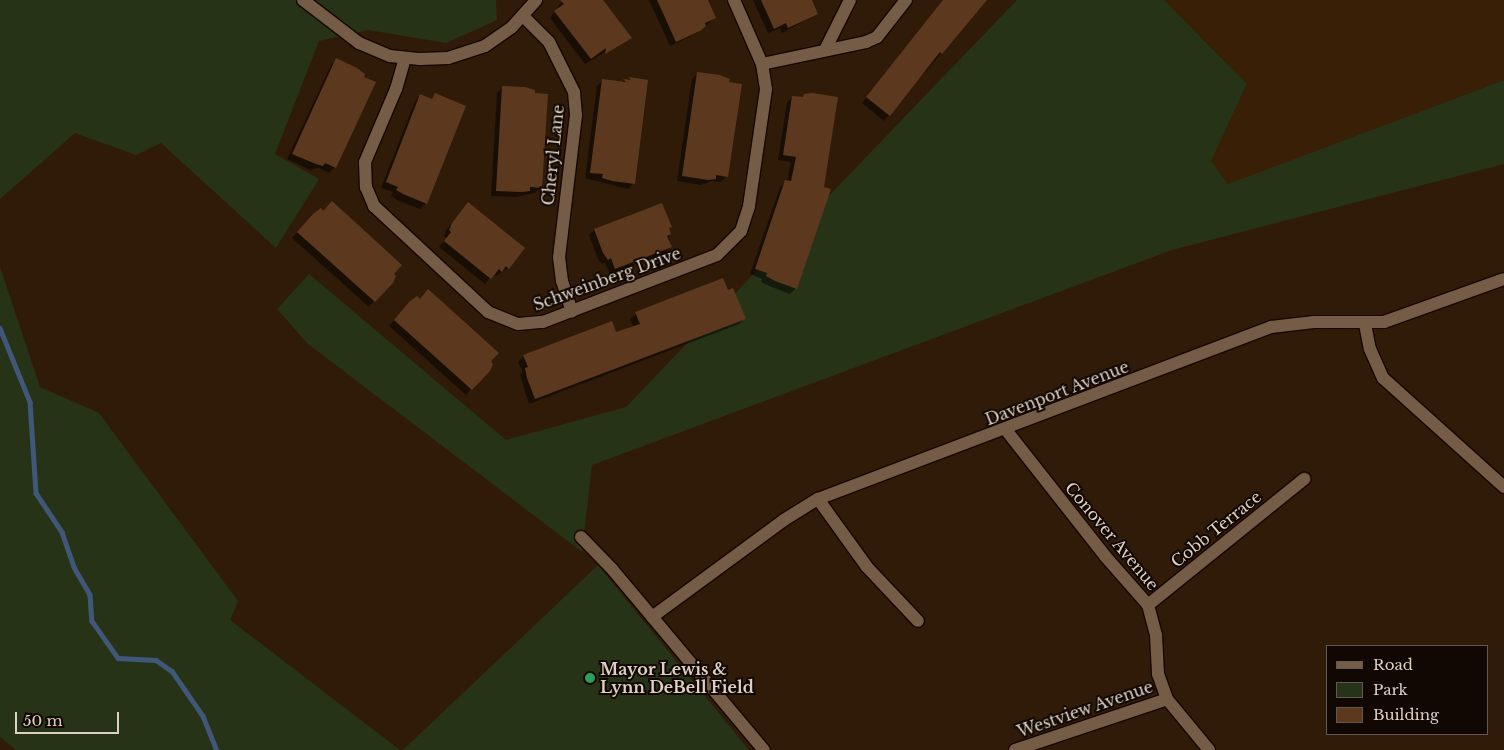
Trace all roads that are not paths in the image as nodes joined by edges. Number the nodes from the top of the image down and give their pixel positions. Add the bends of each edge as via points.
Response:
1 (303, 0) edge
2 (536, 0) edge
3 (734, 0) edge
4 (850, 0) edge
5 (906, 0) edge
6 (524, 17) junction
7 (825, 50) junction
8 (405, 58) junction
9 (762, 64) junction
10 (1504, 279) edge
11 (572, 311) junction
12 (1365, 324) junction
13 (1006, 430) junction
14 (1304, 479) dead end
15 (1504, 487) edge
16 (818, 499) junction
17 (581, 538) dead end
18 (1148, 605) junction
19 (652, 617) junction
20 (918, 621) dead end
21 (1167, 699) junction
22 (764, 750) edge
23 (1014, 750) edge
24 (1209, 750) edge

1 - 8 street via 359,43 376,52
2 - 6 street
3 - 9 street, Schweinberg Drive
4 - 7 street
5 - 7 street via 877,37
6 - 8 street via 498,38 472,51 436,59
6 - 11 street, Cheryl Lane via 549,42 574,92 576,115 559,258 562,281
7 - 9 street
8 - 11 street, Schweinberg Drive via 396,89 365,162 366,187 374,206 473,301 498,318 529,324
9 - 11 street, Schweinberg Drive via 766,89 764,116 750,206 734,241 711,258
10 - 12 street, Davenport Avenue via 1402,317
12 - 13 street, Davenport Avenue via 1314,322 1271,327
12 - 15 street via 1370,349 1383,378
13 - 16 street, Davenport Avenue
13 - 18 street, Conover Avenue via 1105,556
14 - 18 street, Cobb Terrace
16 - 19 street, Davenport Avenue via 784,520
16 - 20 street via 867,567
17 - 19 street
18 - 21 street, Conover Avenue via 1156,636 1158,674
19 - 22 street
21 - 23 street, Westview Avenue
21 - 24 street, Conover Avenue

